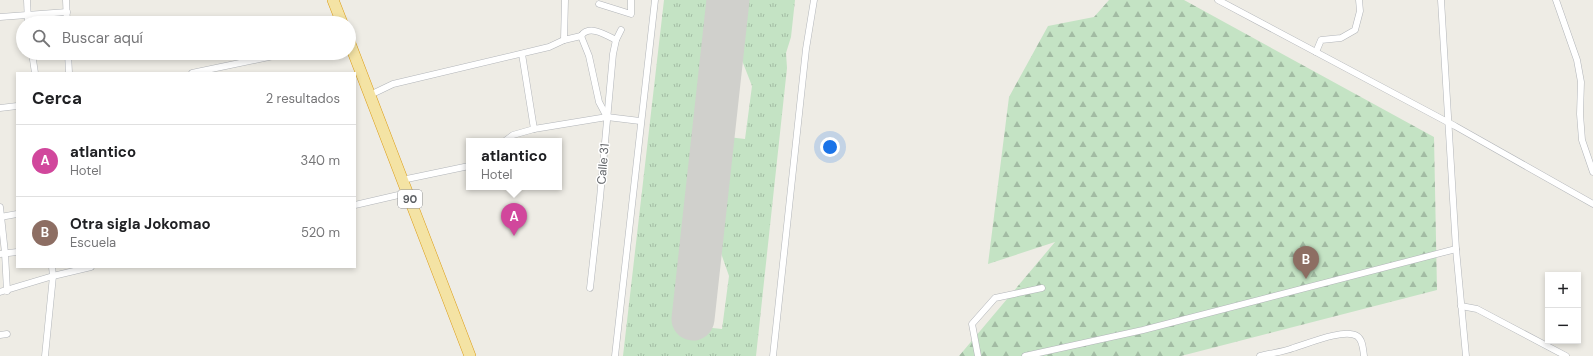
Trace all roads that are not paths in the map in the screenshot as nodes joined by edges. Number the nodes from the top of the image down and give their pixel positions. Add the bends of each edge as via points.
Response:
1 (27, 0) edge
2 (66, 0) edge
3 (333, 0) edge
4 (565, 0) edge
5 (631, 0) edge
6 (655, 0) edge
7 (814, 0) edge
8 (1218, 0) edge
9 (1359, 0) edge
10 (1441, 0) edge
11 (1556, 0) edge
12 (599, 4) dead end
13 (67, 12) junction
14 (16, 16) edge
15 (28, 16) joint
16 (67, 16) edge
17 (339, 16) edge
18 (0, 17) edge
19 (621, 30) dead end
20 (581, 36) junction
21 (564, 40) junction
22 (616, 40) junction
23 (1316, 52) junction
24 (522, 54) junction
25 (356, 59) edge
26 (33, 60) edge
27 (68, 60) edge
28 (261, 60) edge
29 (222, 70) edge
30 (35, 72) edge
31 (69, 72) edge
32 (202, 72) edge
33 (370, 96) junction
34 (16, 106) edge
35 (0, 108) edge
36 (607, 117) junction
37 (640, 120) junction
38 (1449, 123) junction
39 (534, 129) junction
40 (509, 138) edge
41 (466, 167) edge
42 (1593, 172) edge
43 (402, 180) junction
44 (407, 192) junction
45 (1593, 204) edge
46 (356, 205) edge
47 (0, 207) edge
48 (16, 214) edge
49 (0, 217) edge
50 (1456, 249) junction
51 (16, 252) edge
52 (3, 254) edge
53 (52, 268) edge
54 (84, 268) edge
55 (53, 276) junction
56 (590, 288) dead end
57 (1042, 288) dead end
58 (3, 292) edge
59 (1462, 306) junction
60 (45, 356) edge
61 (470, 356) edge
62 (615, 356) edge
63 (773, 356) edge
64 (978, 356) edge
65 (1026, 356) edge
66 (1260, 356) edge
67 (1364, 356) edge
68 (1466, 356) edge
69 (1566, 356) edge

1 - 15 street
2 - 13 street
3 - 17 highway
4 - 21 street
5 - 12 street via 631,14
6 - 37 street
7 - 63 street via 806,50
8 - 23 street
9 - 23 street via 1360,11 1355,30 1341,38 1321,40
10 - 38 street
11 - 42 street via 1577,60 1581,82 1582,140
13 - 15 street
13 - 16 street
14 - 18 street
19 - 22 street, Calle 31
20 - 21 street
20 - 22 street via 588,30
20 - 36 street via 589,56 598,102
21 - 24 street
22 - 36 street, Calle 31
23 - 38 street
24 - 33 street via 393,84
24 - 39 street
25 - 33 highway, 90
26 - 30 street
27 - 31 street
28 - 29 street
29 - 32 street
33 - 43 highway, 90
34 - 35 street
36 - 37 street
36 - 39 street
36 - 56 street, Calle 31
37 - 62 street
38 - 45 street
38 - 50 street
39 - 40 street
41 - 43 street
43 - 44 highway, 90
44 - 46 street
44 - 61 highway, 90
47 - 49 street
48 - 49 street
49 - 52 street
50 - 59 street
50 - 65 street via 1143,330
51 - 52 street
52 - 58 street
53 - 55 street
54 - 55 street
55 - 58 street
55 - 60 street
57 - 64 street via 991,301 972,324
59 - 68 street
59 - 69 street via 1477,309
66 - 67 street via 1316,339 1350,333 1362,342

